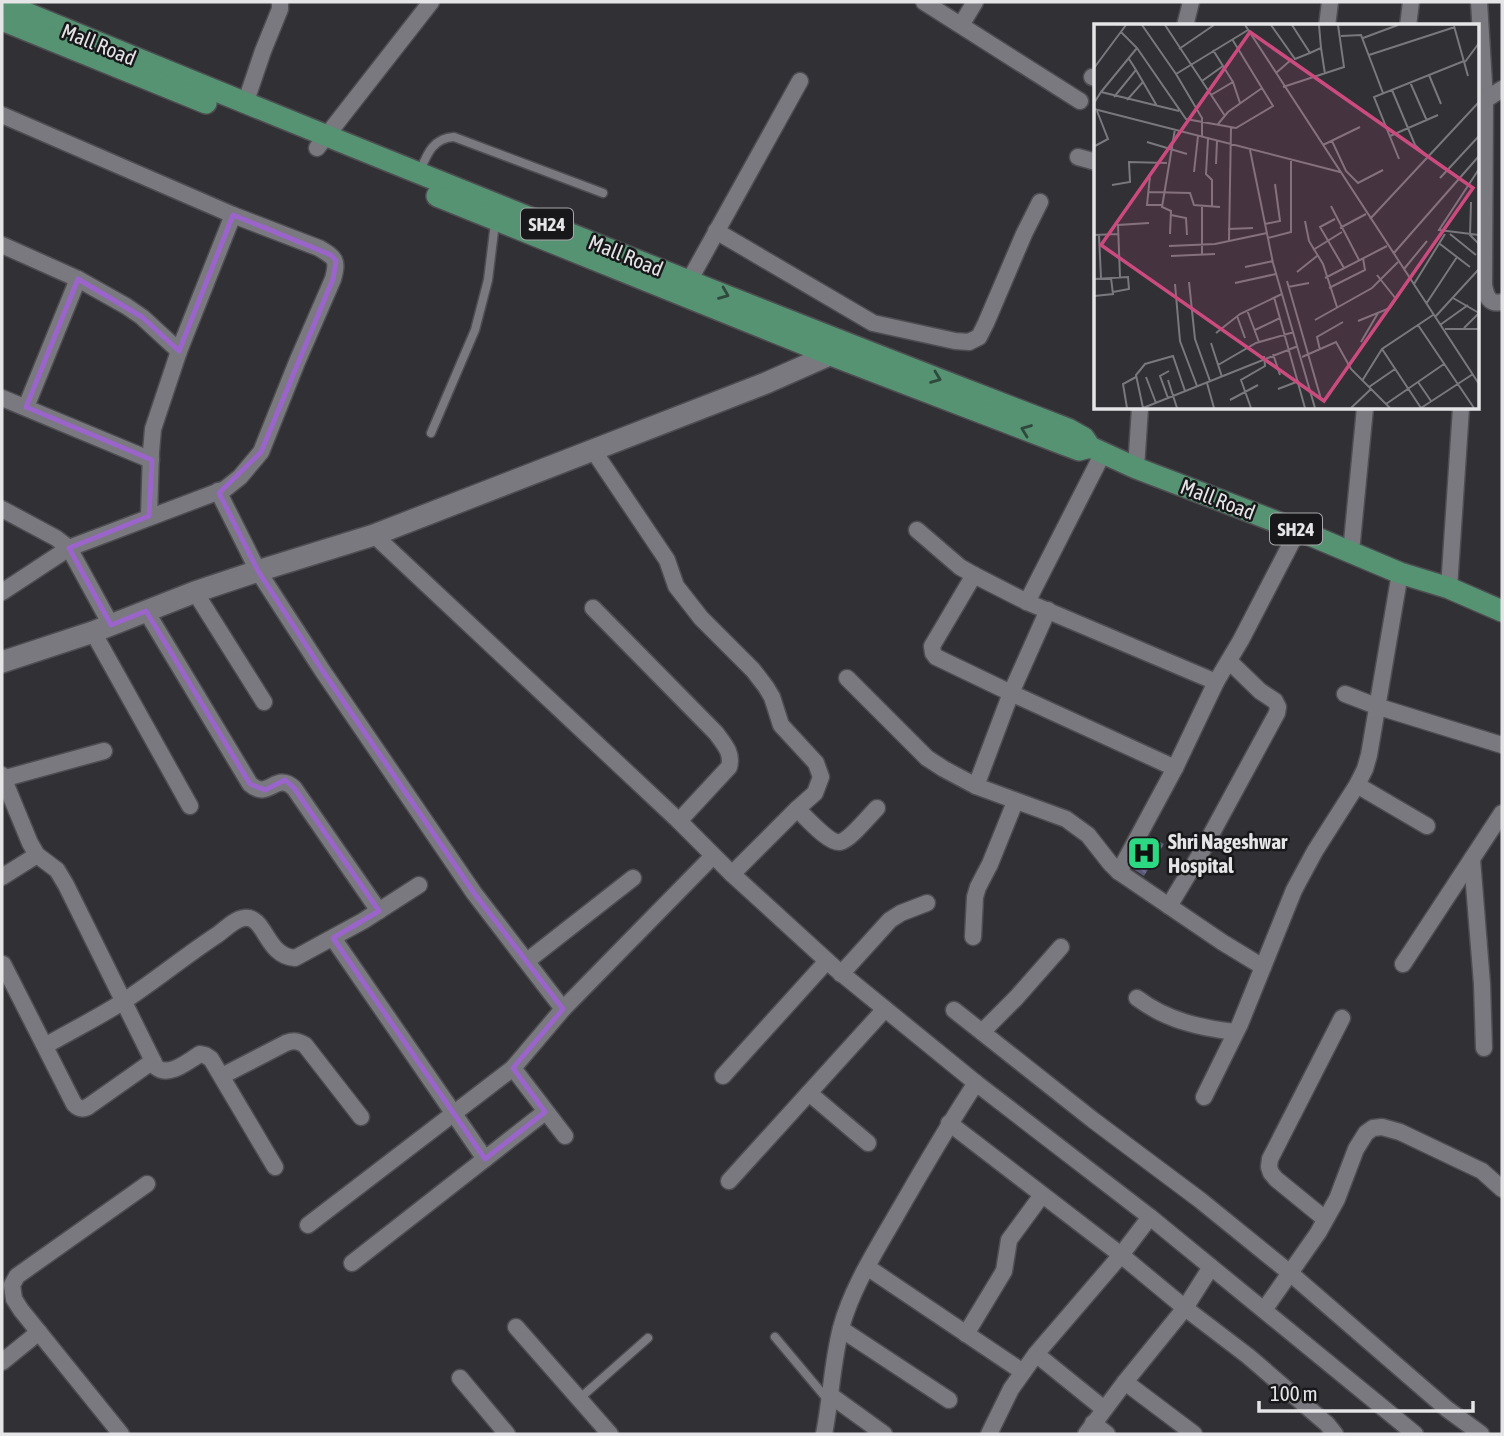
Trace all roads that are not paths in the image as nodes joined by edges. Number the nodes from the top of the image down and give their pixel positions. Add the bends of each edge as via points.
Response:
1 (280, 2) edge
2 (431, 2) edge
3 (924, 2) edge
4 (975, 2) edge
5 (1191, 2) edge
6 (1330, 2) edge
7 (1411, 2) edge
8 (1479, 2) edge
9 (2, 3) edge
10 (2, 20) edge
11 (1186, 24) edge
12 (1327, 24) edge
13 (1408, 24) edge
14 (961, 25) junction
15 (800, 81) dead end
16 (1502, 89) edge
17 (1485, 100) junction
18 (1080, 101) dead end
19 (246, 104) junction
20 (2, 115) edge
21 (322, 143) junction
22 (1078, 157) dead end
23 (1094, 161) edge
24 (418, 173) junction
25 (603, 192) dead end
26 (1040, 202) dead end
27 (233, 215) junction
28 (496, 220) junction
29 (716, 231) junction
30 (2, 245) edge
31 (78, 279) junction
32 (685, 287) junction
33 (1502, 302) edge
34 (873, 323) junction
35 (179, 351) junction
36 (858, 354) junction
37 (831, 355) junction
38 (2, 398) edge
39 (26, 407) junction
40 (1140, 410) edge
41 (1365, 410) edge
42 (1461, 410) edge
43 (431, 433) dead end
44 (593, 450) junction
45 (1096, 450) junction
46 (151, 460) junction
47 (1136, 468) junction
48 (218, 491) junction
49 (2, 509) edge
50 (149, 516) junction
51 (917, 530) dead end
52 (1298, 530) junction
53 (374, 535) junction
54 (69, 548) junction
55 (1351, 552) junction
56 (258, 571) junction
57 (1400, 573) junction
58 (974, 575) junction
59 (1449, 588) junction
60 (195, 592) junction
61 (2, 593) edge
62 (1027, 602) junction
63 (593, 608) dead end
64 (1048, 610) junction
65 (146, 611) junction
66 (1502, 611) edge
67 (102, 628) junction
68 (1229, 661) junction
69 (2, 662) edge
70 (847, 678) dead end
71 (1216, 682) junction
72 (1011, 693) junction
73 (1345, 694) dead end
74 (264, 702) dead end
75 (1376, 706) junction
76 (1502, 745) edge
77 (104, 751) dead end
78 (1175, 768) junction
79 (2, 778) edge
80 (1357, 785) junction
81 (976, 786) junction
82 (1015, 802) junction
83 (190, 806) dead end
84 (797, 808) junction
85 (877, 808) dead end
86 (1502, 813) edge
87 (679, 821) junction
88 (1427, 826) dead end
89 (37, 855) junction
90 (713, 856) junction
91 (1472, 859) junction
92 (1119, 872) junction
93 (732, 874) junction
94 (2, 877) edge
95 (633, 878) dead end
96 (419, 885) dead end
97 (927, 903) dead end
98 (1169, 906) junction
99 (379, 911) junction
100 (973, 937) dead end
101 (332, 938) junction
102 (1061, 947) dead end
103 (527, 961) junction
104 (827, 961) junction
105 (3, 964) edge
106 (1403, 964) dead end
107 (1263, 967) junction
108 (841, 974) junction
109 (1137, 998) dead end
110 (123, 1001) junction
111 (563, 1009) junction
112 (885, 1009) junction
113 (954, 1010) dead end
114 (1342, 1018) dead end
115 (982, 1032) junction
116 (1235, 1032) junction
117 (44, 1046) junction
118 (1484, 1048) dead end
119 (153, 1061) junction
120 (513, 1068) junction
121 (222, 1076) junction
122 (723, 1076) dead end
123 (976, 1083) junction
124 (809, 1093) junction
125 (1204, 1097) dead end
126 (545, 1112) junction
127 (453, 1114) junction
128 (361, 1117) dead end
129 (949, 1123) junction
130 (565, 1136) dead end
131 (868, 1143) dead end
132 (485, 1159) junction
133 (275, 1167) dead end
134 (729, 1181) dead end
135 (147, 1184) dead end
136 (1502, 1189) edge
137 (1042, 1195) junction
138 (1150, 1217) junction
139 (1325, 1219) junction
140 (308, 1225) dead end
141 (1121, 1255) junction
142 (352, 1263) dead end
143 (867, 1267) junction
144 (1211, 1267) junction
145 (1290, 1273) junction
146 (1185, 1308) junction
147 (1264, 1310) junction
148 (516, 1327) dead end
149 (841, 1329) junction
150 (39, 1332) junction
151 (966, 1334) junction
152 (775, 1337) dead end
153 (648, 1338) dead end
154 (1036, 1354) junction
155 (2, 1362) edge
156 (1023, 1372) junction
157 (460, 1378) dead end
158 (1125, 1382) junction
159 (829, 1398) junction
160 (579, 1399) junction
161 (949, 1400) dead end
162 (1104, 1409) junction
163 (1090, 1428) edge
164 (1327, 1431) edge
165 (121, 1434) edge
166 (507, 1434) edge
167 (610, 1434) edge
168 (824, 1434) edge
169 (884, 1434) edge
170 (989, 1434) edge
171 (1107, 1434) edge
172 (1194, 1434) edge
173 (1415, 1434) edge
174 (1481, 1434) edge

1 - 19 street
2 - 21 street
3 - 14 street
4 - 14 street
5 - 11 street
6 - 12 street
7 - 13 street
8 - 17 street
9 - 19 main road, Mall Road / SH24
10 - 21 main road, Mall Road / SH24
14 - 18 street
15 - 29 street
16 - 17 street
17 - 33 street via 1484,285 1490,300
19 - 21 main road, Mall Road / SH24
20 - 27 street
21 - 24 main road, Mall Road / SH24
21 - 28 main road, Mall Road / SH24
22 - 23 street
24 - 25 lane via 437,141 454,137
24 - 32 main road, Mall Road / SH24
26 - 34 street via 979,337 955,341
27 - 35 street
27 - 48 street via 319,248 331,255 336,267 261,452 240,477
28 - 32 main road, Mall Road / SH24
28 - 43 lane via 475,330
29 - 32 street
29 - 34 street
30 - 31 street
31 - 35 street via 127,306
31 - 39 street
32 -> 36 main road, Mall Road / SH24
32 - 37 main road, Mall Road / SH24
34 - 36 street
35 - 46 street via 153,429
36 - 37 main road, Mall Road / SH24
36 - 45 main road, Mall Road / SH24 via 1063,444
37 - 44 main road
38 - 39 street
39 - 46 street
40 - 47 street
41 - 55 street
42 - 59 street
44 - 53 main road
44 - 84 street via 667,560 676,586 753,670 766,687 781,725 816,763 821,777 815,793
45 - 47 main road, Mall Road / SH24
45 - 62 street
46 - 50 street
47 - 52 main road, Mall Road / SH24
48 - 50 street
48 - 56 street
49 - 54 street
50 - 54 street
51 - 58 street
52 - 55 main road, Mall Road / SH24
52 - 68 street
53 - 56 main road
53 - 87 street
54 - 61 street
54 - 67 street
55 - 57 main road, Mall Road / SH24
56 - 60 main road
56 - 103 street via 474,892
57 - 59 main road, Mall Road / SH24
57 - 75 street
58 - 62 street
58 - 72 street via 932,649 941,661
59 - 66 main road, Mall Road / SH24
60 - 65 main road
60 - 74 street
62 - 64 street
63 - 87 street via 716,733 732,758
64 - 71 street
64 - 72 street
65 - 67 main road
65 - 99 street via 250,784 265,790 282,781 294,788
67 - 69 main road
67 - 83 street
68 - 71 street
68 - 98 street via 1278,708
70 - 81 street via 927,758
71 - 78 street
72 - 78 street
72 - 81 street
73 - 75 street
75 - 76 street
75 - 80 street via 1369,755
77 - 79 street
78 - 92 street
79 - 89 street
80 - 88 street
80 - 107 street via 1294,890
81 - 82 street
82 - 92 street via 1074,825
82 - 100 street via 978,887
84 - 85 street via 838,843
84 - 93 street
86 - 91 street
87 - 90 street
89 - 94 street
89 - 110 street via 57,870 66,885
90 - 93 street
90 - 111 street
91 - 106 street
91 - 118 street
92 - 98 street
93 - 104 street
95 - 103 street
96 - 99 street
97 - 108 street via 890,920
98 - 107 street
99 - 101 street
101 - 110 street via 288,958 275,949 257,921 239,919
101 - 127 street
102 - 115 street
103 - 111 street
104 - 108 street
104 - 122 street
105 - 117 street
107 - 116 street
108 - 112 street
109 - 116 street via 1191,1025
110 - 117 street
110 - 119 street
111 - 120 street
112 - 123 street
112 - 124 street
113 - 115 street
114 - 139 street via 1269,1167 1276,1180
115 - 145 street
116 - 125 street
117 - 119 street via 78,1108 85,1108
119 - 121 street via 165,1072 205,1055
120 - 126 street
120 - 127 street
121 - 128 street via 286,1043 299,1041
121 - 133 street
123 - 129 street
123 - 138 street
124 - 131 street
124 - 134 street
126 - 130 street
126 - 132 street
127 - 132 street
127 - 140 street
129 - 137 street
129 - 143 street
132 - 142 street
135 - 150 street via 17,1276 12,1293
136 - 139 street via 1482,1171 1400,1132 1373,1128 1356,1149
137 - 141 street
137 - 151 street via 1009,1240 1004,1271
138 - 141 street
138 - 144 street
139 - 145 street
141 - 146 street
141 - 154 street
143 - 149 street
143 - 151 street
144 - 146 street
144 - 147 street
145 - 147 street
145 - 174 street
146 - 158 street
146 - 164 street via 1248,1356
147 - 173 street
148 - 160 street
149 - 159 street
149 - 161 street
150 - 155 street
150 - 165 street
151 - 156 street
152 - 159 lane
153 - 160 lane
154 - 156 street
154 - 162 street
156 - 170 street
157 - 166 street
158 - 162 street
158 - 172 street
159 - 168 street
159 - 169 street
160 - 167 street
162 - 163 street
163 - 171 street

